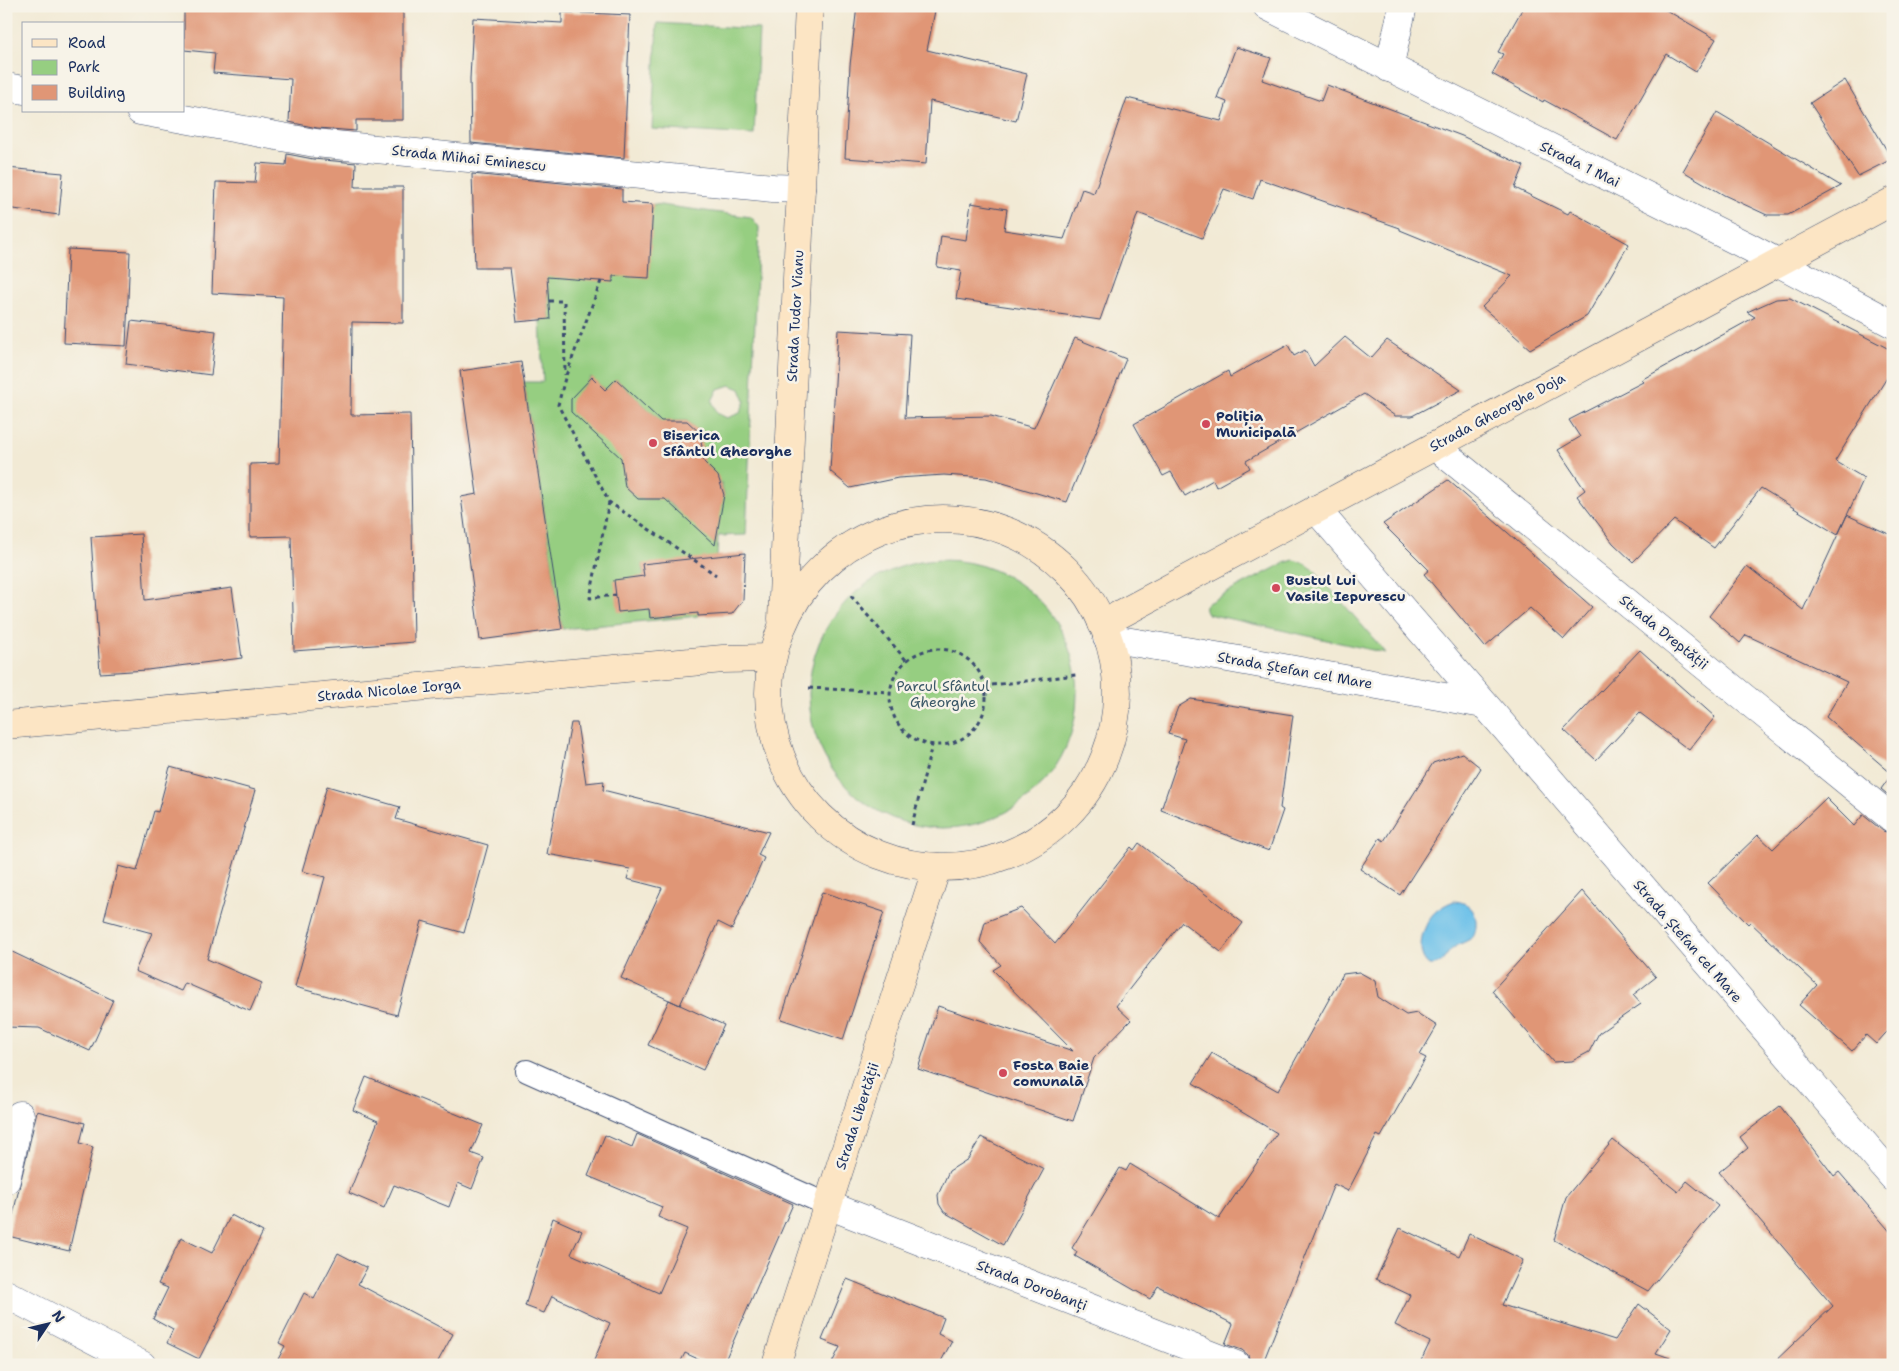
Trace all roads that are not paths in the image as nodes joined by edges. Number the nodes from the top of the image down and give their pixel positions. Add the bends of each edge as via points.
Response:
1 (809, 6) edge
2 (1266, 6) edge
3 (1404, 6) edge
4 (1389, 68) junction
5 (6, 87) edge
6 (22, 90) edge
7 (145, 112) edge
8 (801, 189) junction
9 (1893, 201) edge
10 (1776, 263) junction
11 (1893, 324) edge
12 (1435, 446) junction
13 (1316, 509) junction
14 (782, 626) junction
15 (1105, 631) junction
16 (772, 658) junction
17 (1483, 704) junction
18 (6, 725) edge
19 (1893, 819) edge
20 (937, 867) junction
21 (527, 1070) dead end
22 (20, 1115) dead end
23 (1893, 1177) edge
24 (6, 1180) edge
25 (828, 1204) junction
26 (6, 1294) edge
27 (142, 1365) edge
28 (776, 1365) edge
29 (1236, 1365) edge

1 - 8 street, Strada Tudor Vianu
2 - 4 street, Strada 1 Mai
3 - 4 street
4 - 10 street, Strada 1 Mai
5 - 6 street
7 - 8 street, Strada Mihai Eminescu via 314,144
8 - 14 street, Strada Tudor Vianu
9 - 10 street, Strada Gheorghe Doja
10 - 11 street, Strada 1 Mai
10 - 12 street, Strada Gheorghe Doja
12 - 13 street, Strada Gheorghe Doja
12 - 19 street, Strada Dreptății
13 - 15 street, Strada Gheorghe Doja
13 - 17 street, Strada Ștefan cel Mare
14 - 15 street via 807,584 842,551 895,525 943,519 992,526 1034,545 1071,575 1086,594
14 - 16 street
15 - 17 street, Strada Ștefan cel Mare via 1222,657
15 - 20 street via 1116,678 1114,720 1103,760 1083,797 1049,831 1013,852 973,864
16 - 18 street, Strada Nicolae Iorga via 723,659
16 - 20 street via 769,684 775,737 785,766 811,806 837,831 868,850 902,862
17 - 23 street, Strada Ștefan cel Mare
20 - 25 street, Strada Libertății
21 - 25 lane
22 - 24 street
25 - 28 street, Strada Libertății
25 - 29 street, Strada Dorobanți
26 - 27 street

